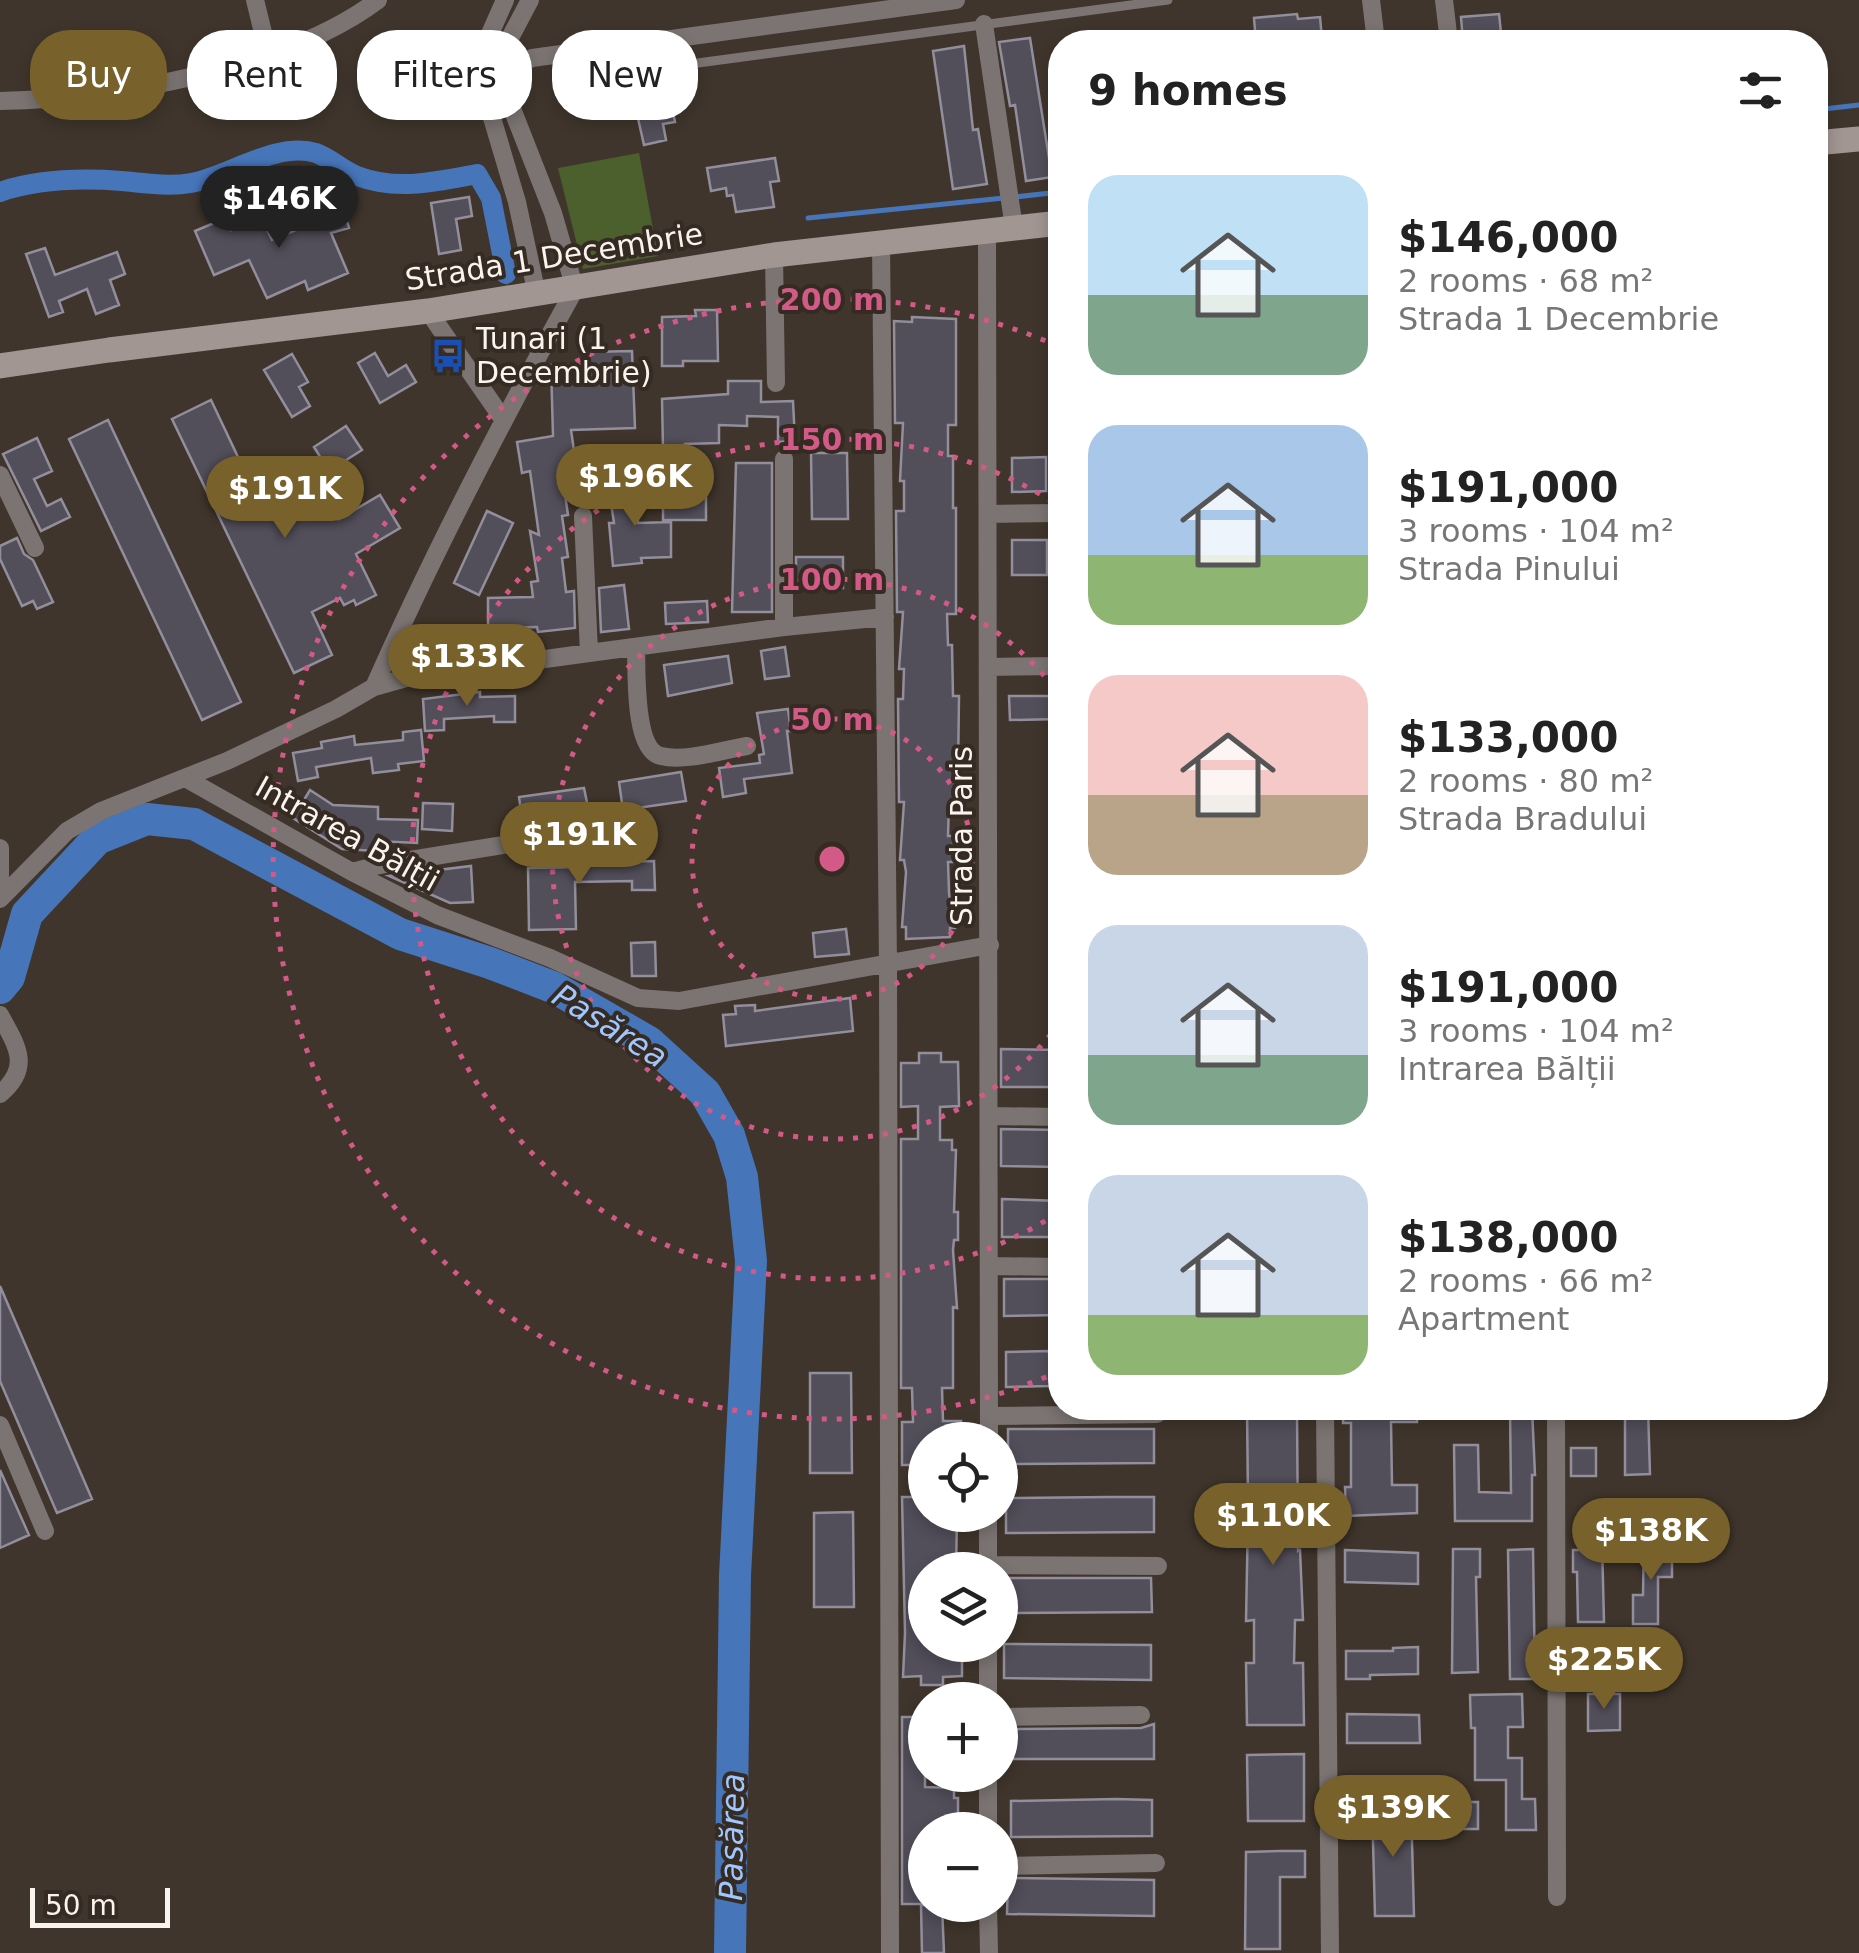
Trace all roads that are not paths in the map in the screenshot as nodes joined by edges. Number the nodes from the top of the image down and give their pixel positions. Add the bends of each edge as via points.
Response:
1 (254, 0) edge
2 (378, 0) edge
3 (505, 0) edge
4 (530, 0) edge
5 (956, 0) edge
6 (1168, 0) edge
7 (1371, 0) edge
8 (1444, 0) edge
9 (984, 24) junction
10 (262, 30) edge
11 (328, 30) edge
12 (514, 30) edge
13 (1375, 30) edge
14 (1447, 30) edge
15 (532, 58) edge
16 (698, 63) edge
17 (187, 77) edge
18 (0, 100) edge
19 (516, 120) edge
20 (1859, 138) edge
21 (1828, 142) edge
22 (1012, 218) junction
23 (1048, 222) edge
24 (987, 232) junction
25 (882, 242) junction
26 (774, 256) junction
27 (575, 289) junction
28 (537, 295) junction
29 (428, 311) junction
30 (0, 366) edge
31 (776, 382) dead end
32 (503, 419) junction
33 (784, 459) dead end
34 (0, 475) edge
35 (1048, 512) edge
36 (988, 514) junction
37 (582, 516) dead end
38 (34, 548) dead end
39 (885, 617) junction
40 (784, 626) junction
41 (636, 646) junction
42 (589, 653) junction
43 (988, 666) junction
44 (1048, 666) edge
45 (374, 687) junction
46 (747, 746) dead end
47 (185, 778) junction
48 (572, 834) dead end
49 (0, 848) edge
50 (352, 872) junction
51 (0, 884) edge
52 (0, 899) edge
53 (990, 946) junction
54 (888, 965) junction
55 (2, 1018) edge
56 (0, 1094) edge
57 (990, 1116) junction
58 (1048, 1117) edge
59 (990, 1266) junction
60 (1048, 1267) edge
61 (1048, 1415) edge
62 (989, 1416) junction
63 (1325, 1420) edge
64 (1556, 1420) edge
65 (989, 1422) edge
66 (0, 1425) edge
67 (45, 1530) dead end
68 (1158, 1566) dead end
69 (1018, 1568) edge
70 (1142, 1715) dead end
71 (1018, 1716) edge
72 (1156, 1863) dead end
73 (1018, 1866) edge
74 (1558, 1897) dead end
75 (988, 1922) edge
76 (890, 1953) edge
77 (989, 1953) edge
78 (1330, 1953) edge

1 - 10 street
2 - 11 street
3 - 28 street via 485,45 484,91
4 - 12 street
5 - 15 street
6 - 9 lane
7 - 13 street
8 - 14 street
9 - 16 lane
9 - 22 street
17 - 18 street via 114,92
19 - 27 street
20 - 21 main road
22 - 23 main road, Strada 1 Decembrie
22 - 24 main road, Strada 1 Decembrie
24 - 25 main road, Strada 1 Decembrie
24 - 36 street, Strada Paris
25 - 26 main road, Strada 1 Decembrie
25 - 39 street
26 - 27 main road, Strada 1 Decembrie
26 - 31 street
27 - 28 main road, Strada 1 Decembrie
27 - 32 street
28 - 29 main road, Strada 1 Decembrie
29 - 30 main road, Strada 1 Decembrie
29 - 32 street
32 - 45 street
33 - 40 street
34 - 38 street
35 - 36 street
36 - 43 street, Strada Paris
37 - 42 street
39 - 40 street
39 - 54 street
40 - 41 street
41 - 42 street
41 - 46 street via 640,720 650,751 686,756
42 - 45 street
43 - 44 street
43 - 53 street, Strada Paris
45 - 47 street
47 - 50 street, Intrarea Bălții
47 - 52 street via 67,832
48 - 50 street
49 - 51 street
50 - 54 street, Intrarea Bălții via 437,915 638,998 680,1001
53 - 54 street, Intrarea Bălții
53 - 57 street, Strada Paris
54 - 76 street
55 - 56 street via 19,1062 17,1076
57 - 58 street
57 - 59 street, Strada Paris
59 - 60 street
59 - 62 street, Strada Paris
61 - 62 street
62 - 65 street, Strada Paris
63 - 78 street
64 - 74 street
66 - 67 street
68 - 69 street
70 - 71 street
72 - 73 street
75 - 77 street

